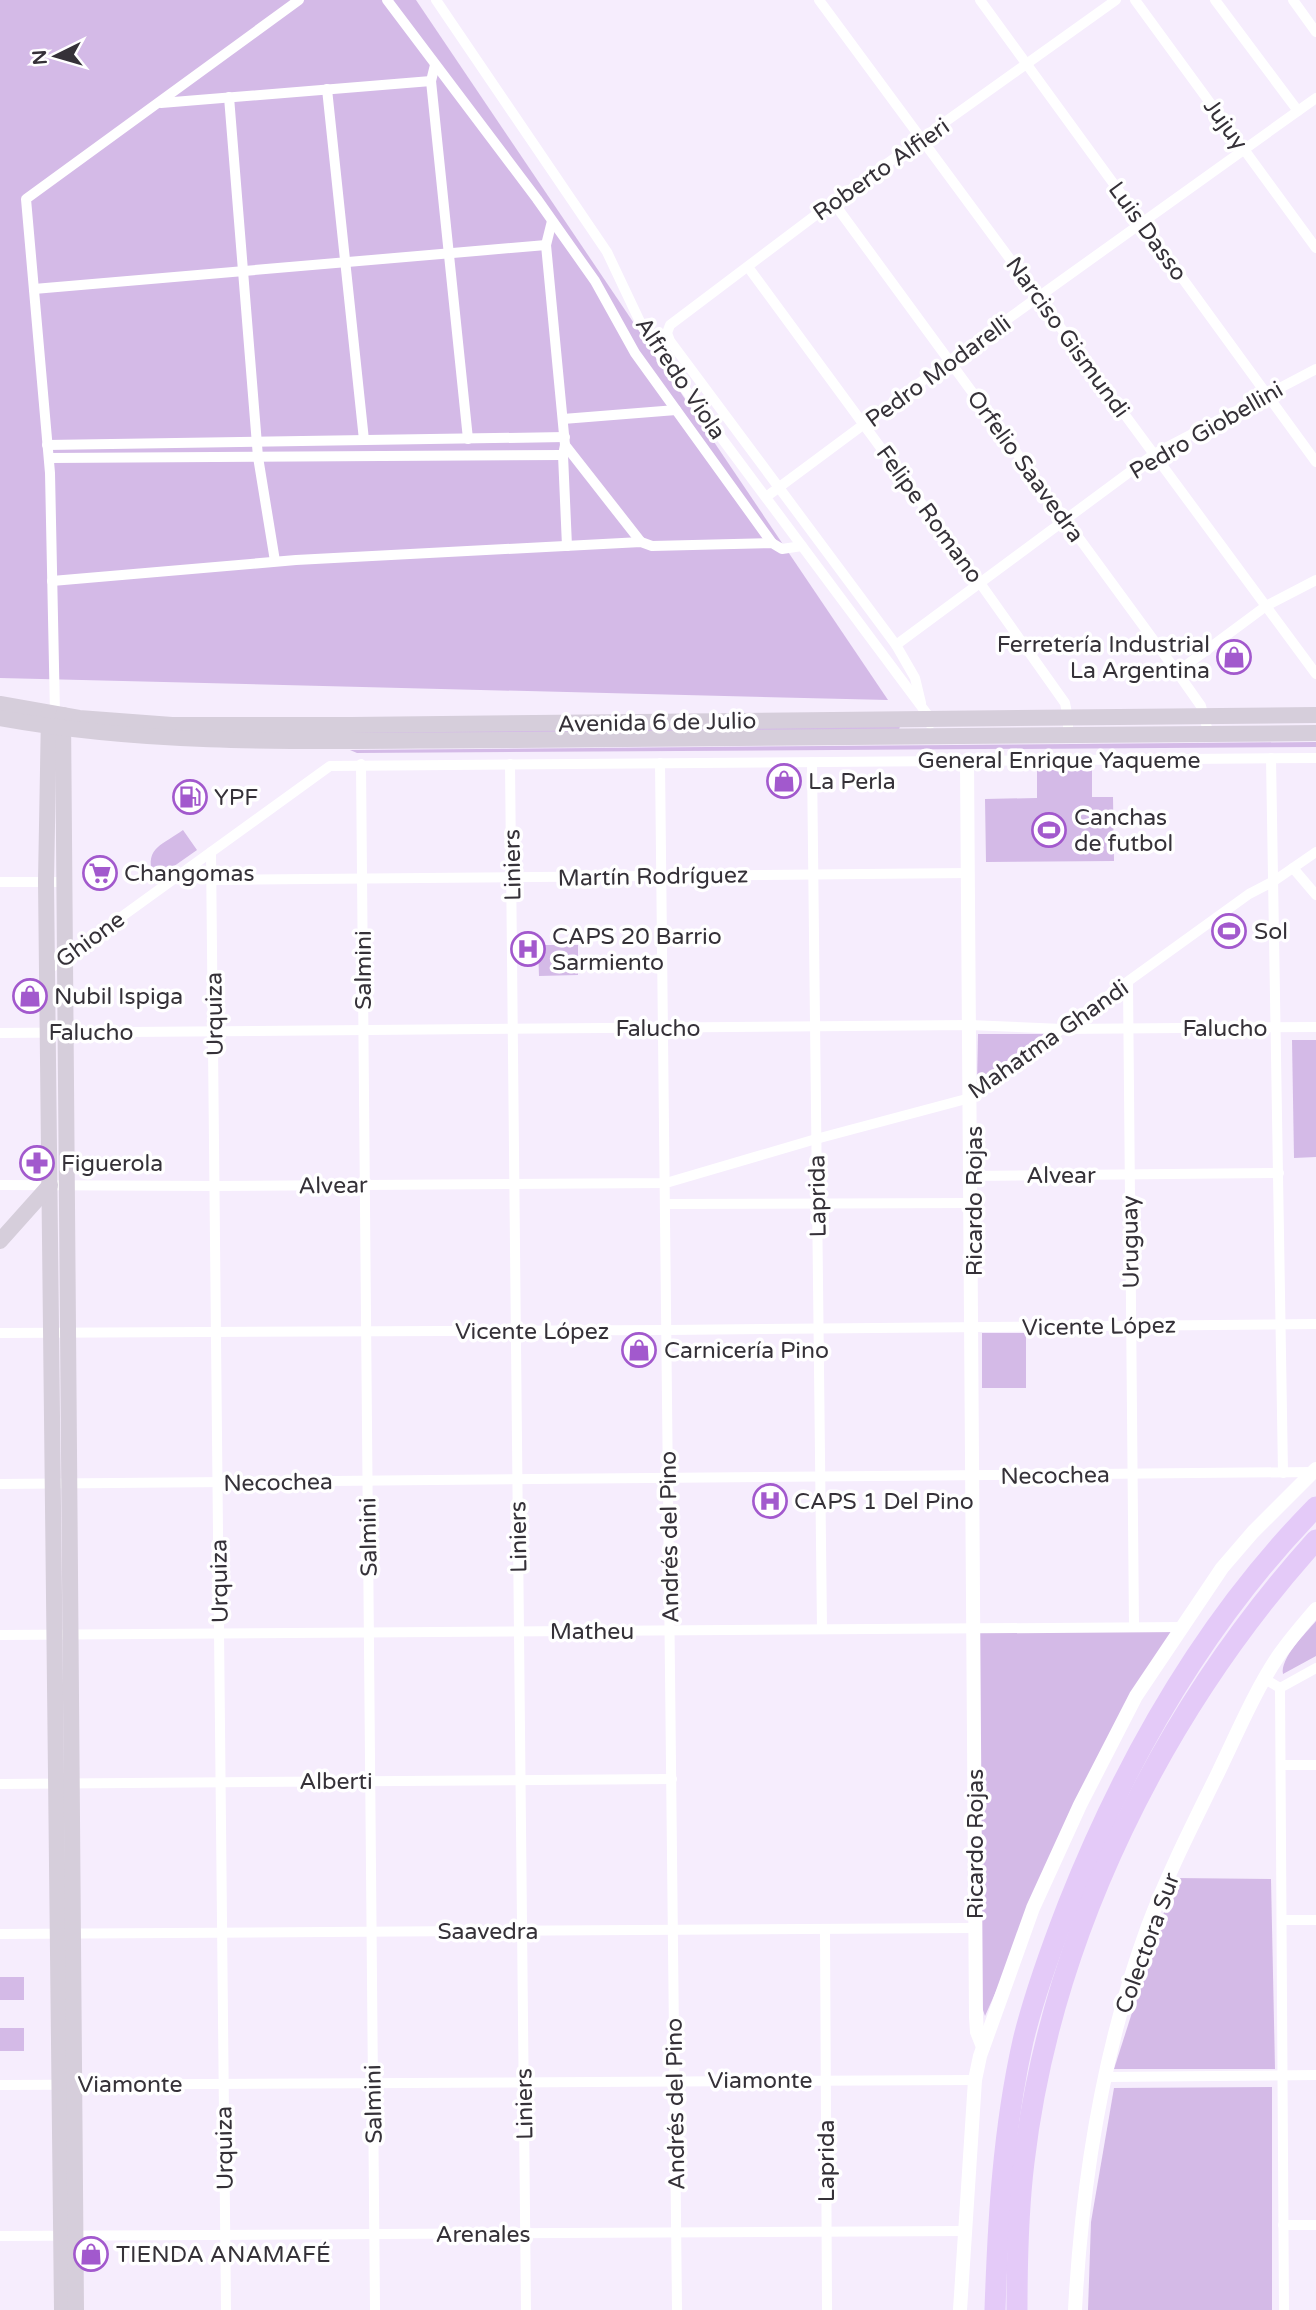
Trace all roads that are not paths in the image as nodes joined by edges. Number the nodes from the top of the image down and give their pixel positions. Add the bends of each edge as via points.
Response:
1 (299, 0) edge
2 (387, 0) edge
3 (436, 0) edge
4 (819, 0) edge
5 (980, 0) edge
6 (1116, 0) edge
7 (1135, 0) edge
8 (1215, 0) edge
9 (1293, 0) edge
10 (1316, 32) edge
11 (1027, 64) junction
12 (435, 65) junction
13 (431, 80) junction
14 (327, 89) junction
15 (229, 97) junction
16 (1316, 98) edge
17 (158, 103) junction
18 (1298, 111) junction
19 (923, 140) junction
20 (1244, 150) junction
21 (833, 202) junction
22 (552, 221) junction
23 (1142, 223) junction
24 (546, 244) junction
25 (1316, 247) edge
26 (449, 253) junction
27 (345, 262) junction
28 (748, 267) junction
29 (243, 271) junction
30 (34, 289) junction
31 (1039, 298) junction
32 (667, 333) junction
33 (653, 343) junction
34 (949, 361) junction
35 (1316, 369) edge
36 (1267, 395) junction
37 (676, 410) junction
38 (563, 419) junction
39 (864, 425) junction
40 (468, 439) junction
41 (364, 440) junction
42 (256, 442) junction
43 (47, 444) junction
44 (564, 446) junction
45 (1154, 454) junction
46 (258, 457) junction
47 (48, 458) junction
48 (1316, 462) edge
49 (779, 488) junction
50 (766, 497) junction
51 (1065, 520) junction
52 (641, 542) junction
53 (772, 543) junction
54 (567, 546) junction
55 (802, 547) junction
56 (275, 561) junction
57 (1316, 580) edge
58 (52, 581) junction
59 (980, 583) junction
60 (1266, 606) junction
61 (896, 645) junction
62 (1177, 672) junction
63 (1316, 674) edge
64 (0, 704) edge
65 (926, 713) junction
66 (1316, 715) edge
67 (1204, 716) junction
68 (0, 718) edge
69 (1068, 718) junction
70 (55, 719) junction
71 (1316, 733) edge
72 (1209, 734) junction
73 (1068, 735) junction
74 (931, 737) junction
75 (1271, 758) junction
76 (1316, 758) edge
77 (969, 761) junction
78 (811, 762) junction
79 (660, 763) junction
80 (361, 764) junction
81 (510, 764) junction
82 (339, 765) joint
83 (211, 852) junction
84 (1316, 852) edge
85 (1293, 869) junction
86 (968, 873) junction
87 (813, 875) junction
88 (662, 876) junction
89 (512, 877) junction
90 (362, 879) junction
91 (212, 880) junction
92 (1274, 881) junction
93 (0, 882) edge
94 (54, 882) junction
95 (1316, 895) edge
96 (63, 959) junction
97 (48, 970) junction
98 (1128, 983) junction
99 (971, 1025) junction
100 (815, 1027) junction
101 (1316, 1027) edge
102 (664, 1028) junction
103 (1128, 1028) junction
104 (1276, 1028) junction
105 (513, 1029) junction
106 (1062, 1029) junction
107 (363, 1031) junction
108 (56, 1032) junction
109 (214, 1032) junction
110 (0, 1033) edge
111 (971, 1097) junction
112 (816, 1139) junction
113 (1279, 1173) junction
114 (1129, 1175) junction
115 (972, 1176) junction
116 (666, 1183) junction
117 (514, 1184) junction
118 (0, 1185) edge
119 (366, 1185) junction
120 (57, 1186) junction
121 (214, 1186) junction
122 (817, 1203) junction
123 (970, 1203) junction
124 (666, 1204) junction
125 (0, 1241) edge
126 (1316, 1324) edge
127 (1281, 1325) junction
128 (1131, 1326) junction
129 (973, 1328) junction
130 (818, 1329) junction
131 (516, 1331) junction
132 (667, 1331) junction
133 (216, 1332) junction
134 (366, 1332) junction
135 (0, 1333) edge
136 (59, 1333) junction
137 (1314, 1471) edge
138 (1283, 1473) junction
139 (1132, 1474) junction
140 (974, 1475) junction
141 (820, 1477) junction
142 (669, 1478) junction
143 (518, 1479) junction
144 (368, 1481) junction
145 (218, 1482) junction
146 (0, 1484) edge
147 (61, 1484) junction
148 (1316, 1507) edge
149 (1316, 1540) edge
150 (1316, 1609) edge
151 (1183, 1627) junction
152 (1134, 1628) junction
153 (822, 1629) junction
154 (670, 1630) junction
155 (369, 1632) junction
156 (519, 1632) junction
157 (219, 1633) junction
158 (975, 1633) junction
159 (62, 1634) junction
160 (0, 1635) edge
161 (1316, 1668) edge
162 (1265, 1679) junction
163 (1280, 1688) junction
164 (1281, 1765) junction
165 (1316, 1765) edge
166 (672, 1779) junction
167 (521, 1780) junction
168 (370, 1781) junction
169 (220, 1782) junction
170 (64, 1783) junction
171 (0, 1784) edge
172 (1282, 1920) junction
173 (1316, 1920) edge
174 (975, 1928) junction
175 (825, 1929) junction
176 (673, 1930) junction
177 (522, 1931) junction
178 (222, 1932) junction
179 (372, 1932) junction
180 (65, 1933) junction
181 (0, 1934) edge
182 (983, 2047) junction
183 (1282, 2075) junction
184 (1316, 2075) edge
185 (1105, 2077) junction
186 (675, 2080) junction
187 (826, 2080) junction
188 (975, 2080) junction
189 (524, 2081) junction
190 (373, 2082) junction
191 (223, 2083) junction
192 (67, 2084) junction
193 (0, 2085) edge
194 (1283, 2225) junction
195 (1316, 2225) edge
196 (966, 2231) junction
197 (827, 2232) junction
198 (525, 2233) junction
199 (676, 2233) junction
200 (374, 2234) junction
201 (225, 2235) junction
202 (0, 2236) edge
203 (68, 2236) junction
204 (62, 2310) edge
205 (76, 2310) edge
206 (226, 2310) edge
207 (375, 2310) edge
208 (526, 2310) edge
209 (677, 2310) edge
210 (827, 2310) edge
211 (960, 2310) edge
212 (995, 2310) edge
213 (1017, 2310) edge
214 (1075, 2310) edge
215 (1284, 2310) edge

1 - 17 street
2 - 12 street
3 - 33 street, Alfredo Viola via 607,252
4 - 19 street, Narciso Gismundi
5 - 11 street, Luis Dasso
6 - 11 street, Roberto Alfieri
7 - 20 street, Jujuy
8 - 18 street
9 - 10 street
11 - 19 street, Roberto Alfieri
11 - 23 street, Luis Dasso
12 - 13 street
12 - 22 street
13 - 14 street
13 - 26 street
14 - 15 street
14 - 27 street
15 - 17 street
15 - 29 street
16 - 18 street, Pedro Modarelli
17 - 30 street via 26,199
18 - 20 street, Pedro Modarelli
19 - 21 street, Roberto Alfieri
19 - 31 street, Narciso Gismundi
20 - 23 street, Pedro Modarelli
20 - 25 street, Jujuy
21 - 28 street, Roberto Alfieri
21 - 34 street, Orfelio Saavedra
22 - 24 street
22 - 37 street via 595,281 635,354
23 - 31 street, Pedro Modarelli
23 - 36 street, Luis Dasso
24 - 26 street
24 - 38 street
26 - 27 street
26 - 40 street
27 - 29 street
27 - 41 street
28 - 32 street, Roberto Alfieri via 670,325
28 - 39 street, Felipe Romano
29 - 30 street
29 - 42 street
30 - 43 street
31 - 34 street, Pedro Modarelli
31 - 45 street, Narciso Gismundi
32 - 33 street, Roberto Alfieri
32 - 49 street, Alfredo Viola
33 - 50 street, Alfredo Viola
34 - 39 street, Pedro Modarelli
34 - 51 street, Orfelio Saavedra
35 - 36 street, Pedro Giobellini
36 - 45 street, Pedro Giobellini
36 - 48 street, Luis Dasso
37 - 38 street
37 - 53 street
38 - 44 street
39 - 49 street, Pedro Modarelli
39 - 59 street, Felipe Romano
40 - 41 street
40 - 44 street
41 - 42 street
42 - 43 street
42 - 46 street
43 - 47 street
44 - 46 street
44 - 52 street
44 - 54 street
45 - 51 street, Pedro Giobellini
45 - 60 street, Narciso Gismundi
46 - 47 street
46 - 56 street
47 - 58 street
49 - 50 street, Pedro Modarelli
49 - 61 street, Alfredo Viola
50 - 55 street, Alfredo Viola
51 - 59 street, Pedro Giobellini
51 - 62 street, Orfelio Saavedra
52 - 53 street via 652,546
52 - 54 street
53 - 55 street via 782,549
54 - 56 street
55 - 65 street, Alfredo Viola
56 - 58 street
57 - 60 street
58 - 70 street
59 - 61 street, Pedro Giobellini
59 - 69 street, Felipe Romano via 1065,703
60 - 62 street
60 - 63 street, Narciso Gismundi
61 - 65 street, Alfredo Viola via 915,678
62 - 67 street, Orfelio Saavedra
64 - 70 main road, Avenida 6 de Julio
65 - 69 main road, Avenida 6 de Julio
65 - 70 main road, Avenida 6 de Julio via 667,723 223,725
65 - 74 street, Alfredo Viola
66 - 67 main road, Avenida 6 de Julio
67 - 69 main road, Avenida 6 de Julio
67 - 72 street, Orfelio Saavedra
68 - 70 main road, Avenida 6 de Julio
69 - 73 street, Felipe Romano
70 - 74 main road, Avenida 6 de Julio via 152,738 195,740
70 - 94 main road
71 - 72 main road, Avenida 6 de Julio
72 - 73 main road, Avenida 6 de Julio
73 - 74 main road, Avenida 6 de Julio
75 - 76 street, General Enrique Yaqueme
75 - 77 street, General Enrique Yaqueme
75 - 92 street
77 - 78 street, General Enrique Yaqueme
77 - 86 street, Ricardo Rojas
77 - 99 street, Ricardo Rojas
78 - 79 street, General Enrique Yaqueme
78 - 87 street, Laprida
79 - 81 street, General Enrique Yaqueme
79 - 88 street, Andrés del Pino
80 - 81 street, General Enrique Yaqueme
80 - 82 street, General Enrique Yaqueme
80 - 90 street, Salmini
81 - 89 street, Liniers
82 - 83 street, Ghione via 324,769
83 - 91 street, Urquiza
83 - 96 street, Ghione
84 - 85 street, Mahatma Ghandi
85 - 92 street, Mahatma Ghandi
85 - 95 street
86 - 87 street, Martín Rodríguez
86 - 99 street, Ricardo Rojas
87 - 88 street, Martín Rodríguez
87 - 100 street, Laprida
88 - 89 street, Martín Rodríguez
88 - 102 street, Andrés del Pino
89 - 90 street, Martín Rodríguez
89 - 105 street, Liniers
90 - 91 street, Martín Rodríguez
90 - 107 street, Salmini
91 - 109 street, Urquiza
92 - 98 street, Mahatma Ghandi via 1249,894
92 - 104 street
93 - 94 street
94 - 96 main road
94 - 97 main road
96 - 97 street, Ghione
96 - 108 main road
97 - 108 main road
98 - 103 street, Uruguay
98 - 106 street, Mahatma Ghandi
99 - 100 street, Falucho
99 - 106 street, Falucho
99 - 111 street, Ricardo Rojas
100 - 102 street, Falucho
100 - 112 street, Laprida
101 - 104 street, Falucho
102 - 105 street, Falucho
102 - 116 street, Andrés del Pino
103 - 104 street, Falucho
103 - 106 street, Falucho
103 - 114 street, Uruguay
104 - 113 street
105 - 107 street, Falucho
105 - 117 street, Liniers
106 - 111 street, Mahatma Ghandi
107 - 109 street, Falucho
107 - 119 street, Salmini
108 - 109 street, Falucho
108 - 110 street, Falucho
108 - 120 main road
109 - 121 street, Urquiza
111 - 112 street, Mahatma Ghandi
111 - 115 street, Ricardo Rojas
112 - 116 street, Mahatma Ghandi
112 - 122 street, Laprida
113 - 114 street, Alvear
113 - 127 street
114 - 115 street, Alvear
114 - 128 street, Uruguay
115 - 123 street, Ricardo Rojas
115 - 129 street, Ricardo Rojas
116 - 117 street, Alvear
116 - 124 street, Andrés del Pino
117 - 119 street, Alvear
117 - 131 street, Liniers
118 - 120 street, Alvear
119 - 121 street, Alvear
119 - 134 street, Salmini
120 - 121 street, Alvear
120 - 125 main road
120 - 136 main road
121 - 133 street, Urquiza
122 - 123 street
122 - 124 street
122 - 130 street, Laprida
123 - 129 street, Ricardo Rojas
124 - 132 street, Andrés del Pino
126 - 127 street, Vicente López
127 - 128 street, Vicente López
127 - 138 street
128 - 129 street, Vicente López
128 - 139 street, Uruguay
129 - 130 street, Vicente López
129 - 140 street, Ricardo Rojas
130 - 132 street, Vicente López
130 - 141 street, Laprida
131 - 132 street, Vicente López
131 - 134 street, Vicente López
131 - 143 street, Liniers
132 - 142 street, Andrés del Pino
133 - 134 street, Vicente López
133 - 136 street, Vicente López
133 - 145 street, Urquiza
134 - 144 street, Salmini
135 - 136 street, Vicente López
136 - 147 main road
137 - 138 street, Necochea
137 - 151 street via 1222,1568
138 - 139 street, Necochea
139 - 140 street, Necochea
139 - 152 street, Uruguay
140 - 141 street, Necochea
140 - 158 street, Ricardo Rojas
141 - 142 street, Necochea
141 - 153 street, Laprida
142 - 143 street, Necochea
142 - 154 street, Andrés del Pino
143 - 144 street, Necochea
143 - 156 street, Liniers
144 - 145 street, Necochea
144 - 155 street, Salmini
145 - 147 street, Necochea
145 - 157 street, Urquiza
146 - 147 street, Necochea
147 - 159 main road
148 - 212 highway via 1257,1574 1184,1675 1113,1799 1082,1870 1050,1951 1023,2040 1001,2176
149 - 213 highway via 1264,1600 1197,1694 1143,1789 1085,1918 1050,2029 1035,2095 1020,2201
150 - 162 street, Colectora Sur
151 - 152 street, Matheu
151 - 182 street via 1136,1696 1080,1805 1033,1908
152 - 158 street, Matheu
153 - 154 street, Matheu
153 - 158 street, Matheu
154 - 156 street, Matheu
154 - 166 street, Andrés del Pino
155 - 156 street, Matheu
155 - 157 street, Matheu
155 - 168 street, Salmini
156 - 167 street, Liniers
157 - 159 street, Matheu
157 - 169 street, Urquiza
158 - 174 street, Ricardo Rojas
159 - 160 street, Matheu
159 - 170 main road
161 - 163 street
162 - 163 street
162 - 185 street, Colectora Sur via 1148,1926
163 - 164 street
164 - 165 street
164 - 172 street
166 - 167 street, Alberti
166 - 176 street, Andrés del Pino
167 - 168 street, Alberti
167 - 177 street, Liniers
168 - 169 street, Alberti
168 - 179 street, Salmini
169 - 170 street, Alberti
169 - 178 street, Urquiza
170 - 171 street, Alberti
170 - 180 main road
172 - 173 street
172 - 183 street
174 - 175 street, Saavedra
174 - 182 street, Ricardo Rojas via 977,2032
175 - 176 street, Saavedra
175 - 187 street, Laprida
176 - 177 street, Saavedra
176 - 186 street, Andrés del Pino
177 - 179 street, Saavedra
177 - 189 street, Liniers
178 - 179 street, Saavedra
178 - 180 street, Saavedra
178 - 191 street, Urquiza
179 - 190 street, Salmini
180 - 181 street, Saavedra
180 - 192 main road
182 - 188 street
183 - 184 street
183 - 185 street
183 - 194 street
185 - 214 street, Colectora Sur via 1090,2164
186 - 187 street, Viamonte
186 - 189 street, Viamonte
186 - 199 street, Andrés del Pino
187 - 188 street, Viamonte
187 - 197 street, Laprida
188 - 196 street
189 - 190 street, Viamonte
189 - 198 street, Liniers
190 - 191 street, Viamonte
190 - 200 street, Salmini
191 - 192 street, Viamonte
191 - 201 street, Urquiza
192 - 193 street, Viamonte
192 - 203 main road
194 - 195 street
194 - 215 street
196 - 197 street, Arenales
196 - 211 street
197 - 199 street, Arenales
197 - 210 street, Laprida
198 - 199 street, Arenales
198 - 200 street, Arenales
198 - 208 street, Liniers
199 - 209 street, Andrés del Pino
200 - 201 street, Arenales
200 - 207 street, Salmini
201 - 203 street, Arenales
201 - 206 street, Urquiza
202 - 203 street, Arenales
203 - 204 main road
203 - 205 main road

